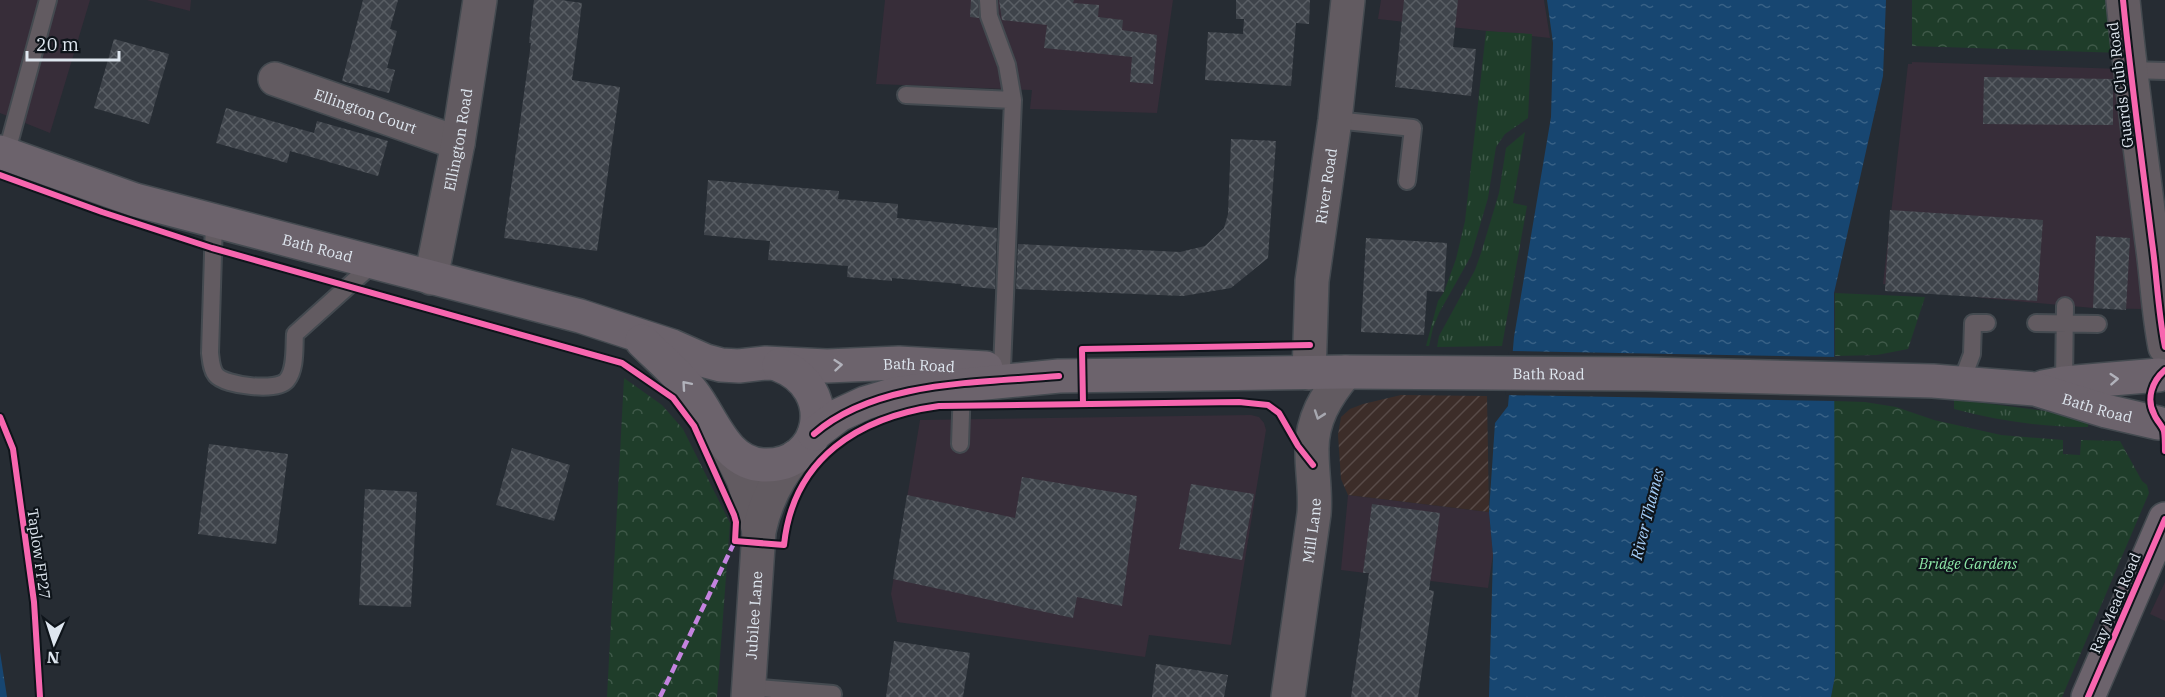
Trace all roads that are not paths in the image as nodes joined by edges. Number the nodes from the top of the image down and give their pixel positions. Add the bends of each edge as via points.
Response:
1 (48, 0) edge
2 (480, 0) edge
3 (988, 0) edge
4 (1348, 0) edge
5 (2123, 0) edge
6 (2130, 70) junction
7 (2165, 71) edge
8 (275, 79) dead end
9 (906, 95) dead end
10 (1013, 100) junction
11 (1335, 120) junction
12 (458, 143) junction
13 (3, 154) edge
14 (1407, 181) dead end
15 (214, 221) junction
16 (374, 263) junction
17 (2160, 266) edge
18 (431, 278) junction
19 (2065, 306) dead end
20 (1988, 323) dead end
21 (2036, 323) dead end
22 (2065, 324) junction
23 (2098, 324) dead end
24 (636, 335) junction
25 (2163, 364) edge
26 (766, 365) junction
27 (1002, 369) junction
28 (1346, 372) junction
29 (1309, 373) junction
30 (1059, 376) junction
31 (1947, 382) junction
32 (962, 385) junction
33 (2050, 386) junction
34 (2163, 433) edge
35 (723, 440) junction
36 (960, 444) dead end
37 (804, 446) junction
38 (2165, 519) edge
39 (759, 531) junction
40 (748, 692) edge
41 (833, 694) dead end
42 (1288, 697) edge
43 (2088, 697) edge

1 - 13 lane
2 - 12 street, Ellington Road
3 - 10 lane
4 - 11 street, River Road
5 - 6 street, Guards Club Road
6 - 7 lane
6 - 17 street, Guards Club Road
8 - 12 street, Ellington Court
9 - 10 lane
10 - 27 lane
11 - 14 lane via 1413,128
11 - 29 street, River Road via 1312,281
12 - 18 street, Ellington Road
13 - 15 main road, Bath Road via 135,200
15 - 16 main road, Bath Road
15 - 16 lane via 210,353 216,375 223,381 273,387 287,381 292,370 295,334
16 - 18 main road, Bath Road
17 - 25 street, Guards Club Road
18 - 24 main road, Bath Road via 580,316
19 - 22 lane
20 - 31 lane via 1973,323 1972,354
21 - 22 lane
22 - 23 lane
22 - 33 lane
24 - 26 main road, Bath Road via 721,365
35 -> 24 main road, Bath Road via 692,392
33 -> 25 main road, Bath Road
25 - 34 main road, Bath Road via 2150,399
26 -> 27 main road, Bath Road via 899,363
26 - 35 main road via 731,377 723,387 716,411
26 - 37 main road via 791,369 813,392 818,413
27 - 30 main road, Bath Road
28 - 29 main road, Bath Road
28 - 31 main road, Bath Road
28 -> 42 street, Mill Lane via 1319,411 1312,440 1314,514
29 - 30 main road, Bath Road
30 - 32 main road, Bath Road
31 - 33 main road, Bath Road
32 - 36 lane
32 - 37 main road, Bath Road via 873,400 839,415
33 - 34 main road, Bath Road
35 - 37 main road, Bath Road via 747,462 771,466
35 - 39 street, Jubilee Lane via 743,479
37 - 39 street, Jubilee Lane via 775,484
38 - 43 main road, Ray Mead Road
39 - 40 street, Jubilee Lane
40 - 41 lane

